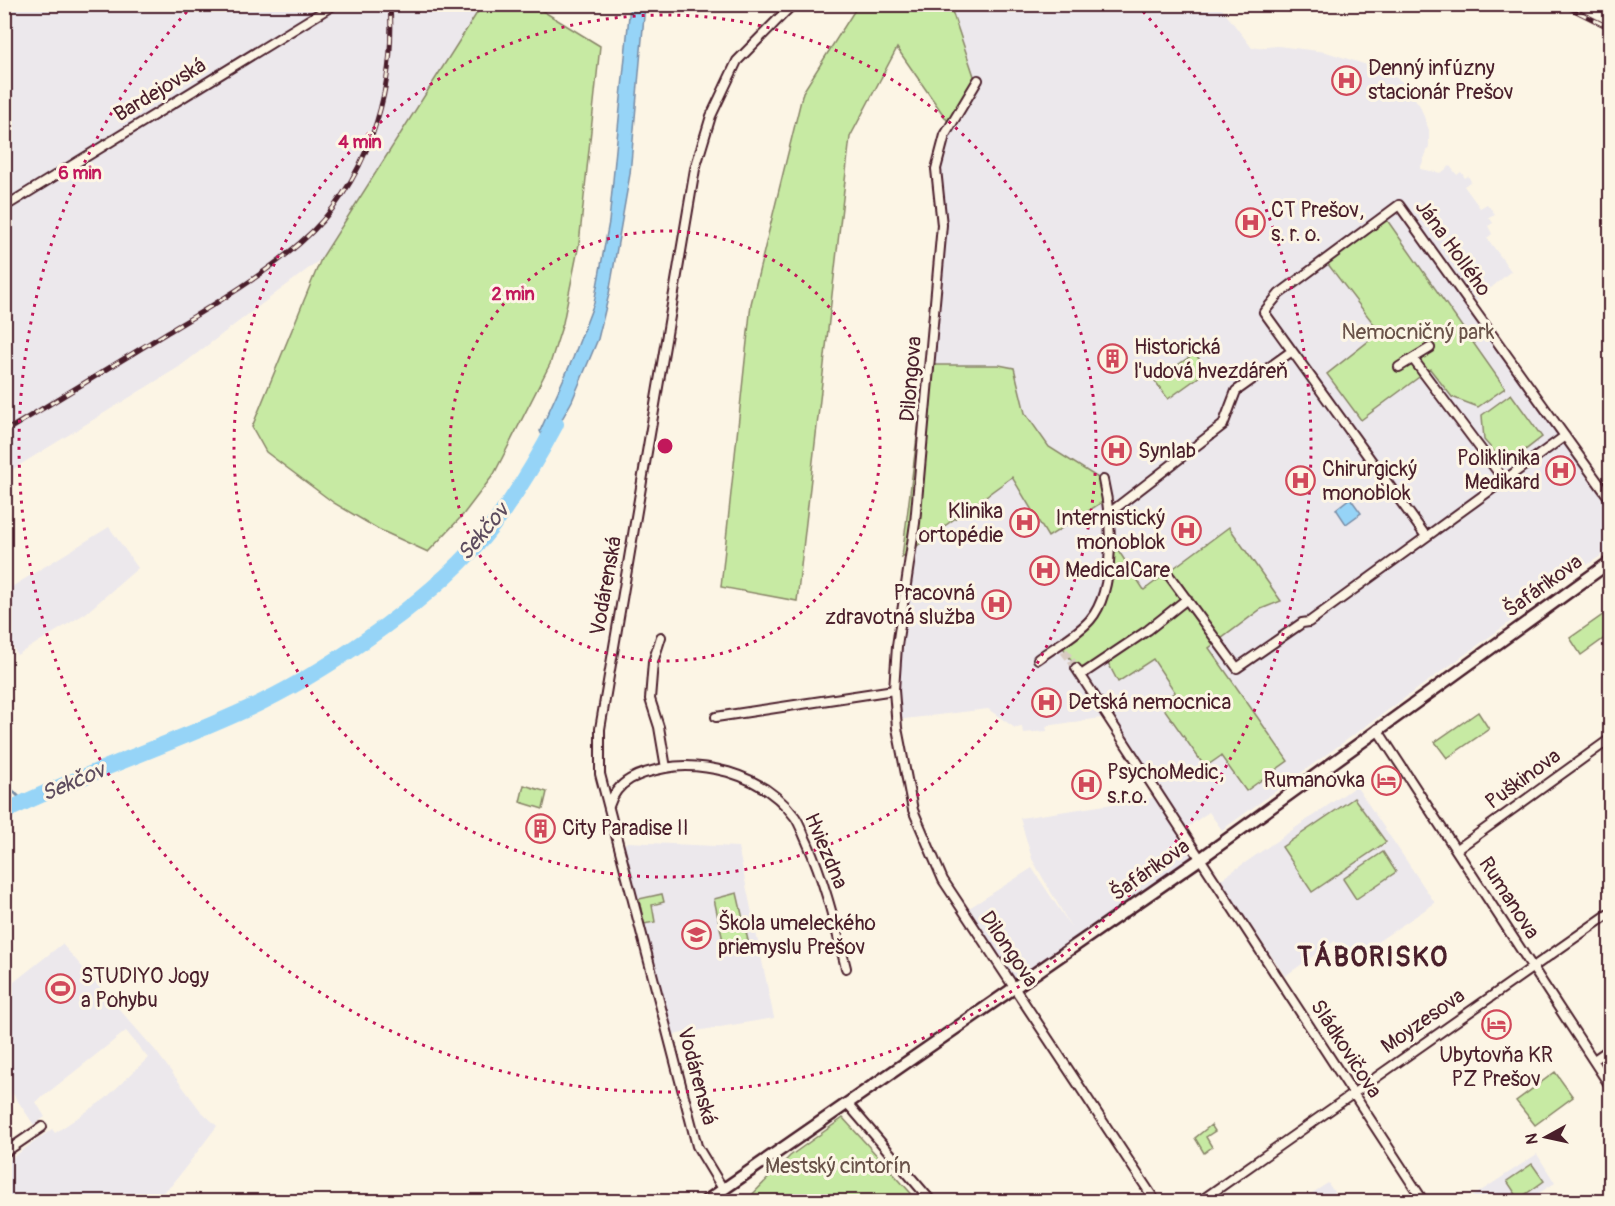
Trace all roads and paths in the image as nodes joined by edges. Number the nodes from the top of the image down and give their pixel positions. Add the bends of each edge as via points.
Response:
1 (335, 4) edge
2 (793, 4) edge
3 (978, 80) dead end
4 (4, 207) edge
5 (1430, 348) dead end
6 (1292, 351) junction
7 (1413, 359) junction
8 (1399, 367) dead end
9 (1565, 436) junction
10 (1103, 480) dead end
11 (1504, 480) junction
12 (1611, 499) edge
13 (1108, 514) junction
14 (1425, 535) junction
15 (1611, 562) edge
16 (1168, 574) dead end
17 (1187, 599) junction
18 (661, 637) dead end
19 (1038, 659) dead end
20 (894, 690) junction
21 (716, 717) dead end
22 (1377, 729) junction
23 (1611, 738) edge
24 (666, 768) junction
25 (608, 808) junction
26 (1456, 850) junction
27 (1200, 859) junction
28 (1611, 913) edge
29 (1533, 966) junction
30 (846, 968) dead end
31 (1014, 989) junction
32 (1611, 1049) edge
33 (1594, 1060) junction
34 (1611, 1086) edge
35 (1353, 1093) junction
36 (847, 1103) junction
37 (42, 1127) dead end
38 (4, 1153) edge
39 (723, 1189) junction
40 (705, 1202) edge
41 (932, 1202) edge
42 (1156, 1202) edge
43 (1199, 1202) edge
44 (1424, 1202) edge

1 - 4 street, Bardejovská
2 - 25 street, Vodárenská via 737,61 711,116 696,169 600,729 600,774
3 - 20 street, Dilongova via 945,135 937,162 942,225 915,523
5 - 7 street
6 - 9 street, Jána Hollého via 1263,312 1279,294 1399,205
6 - 13 street via 1236,391 1224,425
6 - 14 street, Jána Hollého
7 - 8 street
7 - 11 street
9 - 11 street
9 - 12 street, Jána Hollého
10 - 13 street
11 - 14 street
13 - 19 street via 1108,580 1101,602 1090,621 1062,647
14 - 17 street via 1309,622 1237,668
15 - 22 street, Šafárikova
16 - 17 street
17 - 27 street, Sládkovičova via 1148,630 1078,672
18 - 24 street via 653,662 650,699
20 - 21 street
20 - 31 street, Dilongova via 905,778 924,842 953,898
22 - 26 street, Rumanova
22 - 27 street, Šafárikova
23 - 26 street, Puškinova
24 - 25 street, Hviezdna via 626,779 612,795
24 - 30 street, Hviezdna via 726,772 750,780 782,802 797,819 812,853
25 - 39 street, Vodárenská via 697,1146
26 - 29 street, Rumanova
27 - 31 street, Šafárikova
27 - 35 street, Sládkovičova
28 - 29 street, Moyzesova
29 - 33 street, Rumanova
29 - 35 street, Moyzesova
31 - 36 street, Šafárikova
31 - 42 street, Dilongova
32 - 33 street
33 - 34 street, Rumanova
35 - 43 street, Moyzesova
35 - 44 street, Sládkovičova
36 - 39 street, Šafárikova
36 - 41 street
37 - 38 street
39 - 40 street, Šafárikova

